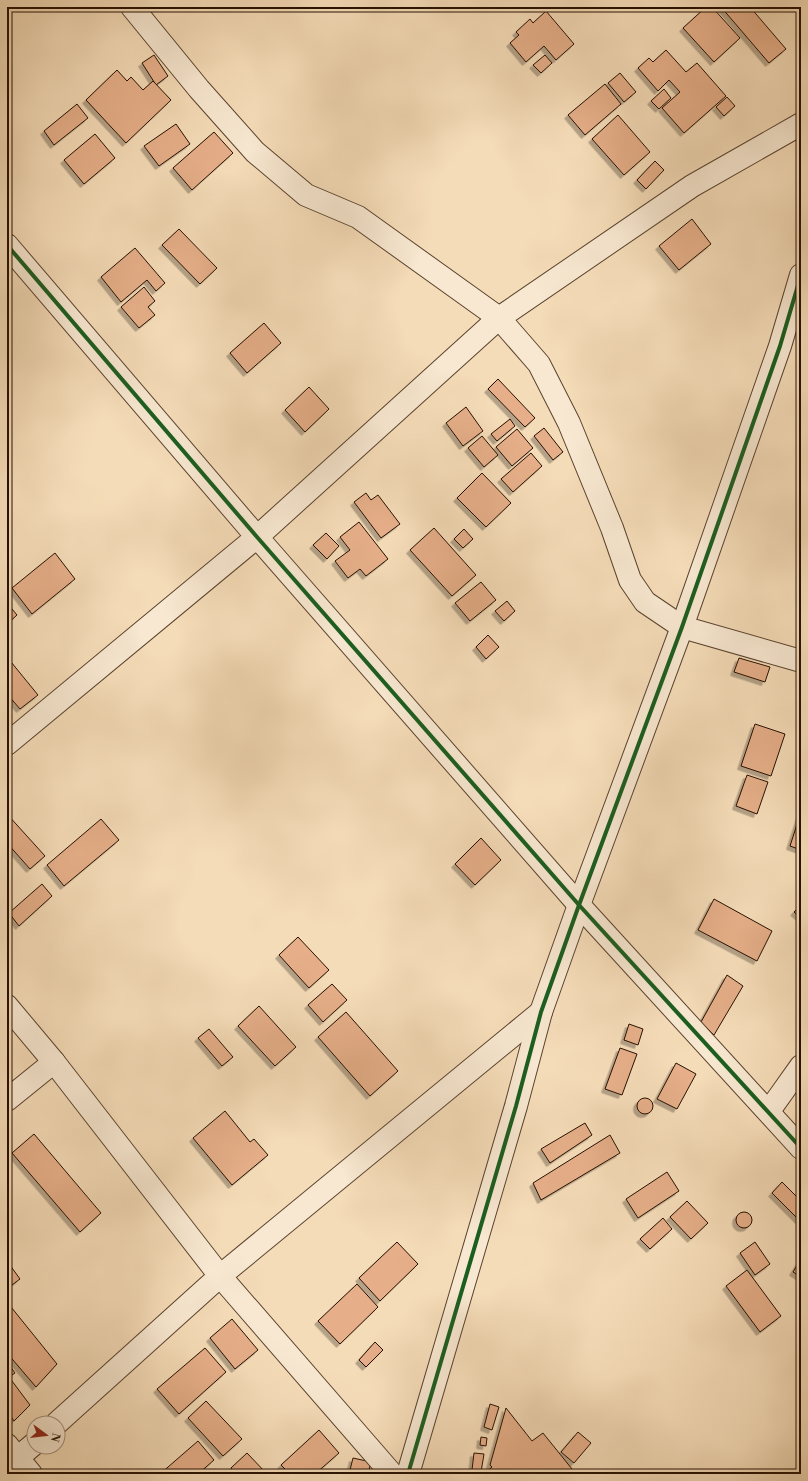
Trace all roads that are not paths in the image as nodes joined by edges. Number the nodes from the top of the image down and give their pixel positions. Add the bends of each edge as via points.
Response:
1 (132, 7) edge
2 (801, 124) edge
3 (7, 245) edge
4 (801, 275) edge
5 (499, 318) junction
6 (258, 537) junction
7 (682, 628) junction
8 (801, 661) edge
9 (7, 744) edge
10 (579, 905) junction
11 (7, 1006) edge
12 (541, 1012) junction
13 (54, 1062) junction
14 (801, 1066) edge
15 (7, 1100) edge
16 (769, 1111) junction
17 (801, 1148) edge
18 (220, 1276) junction
19 (66, 1415) edge
20 (26, 1452) edge
21 (16, 1461) edge
22 (392, 1474) edge
23 (408, 1474) edge

1 - 5 street via 255,152 306,195 358,217
2 - 5 street via 692,186
3 - 6 street
4 - 7 street via 780,346
5 - 6 street
5 - 7 street via 539,364 569,423 612,528 630,580 645,602
6 - 9 street
6 - 10 street
7 - 8 street
7 - 10 street
10 - 12 street
10 - 16 street
11 - 13 street
12 - 18 street
12 - 23 street via 514,1114
13 - 15 street
13 - 18 street
14 - 16 street
16 - 17 street
18 - 19 street
18 - 22 street
20 - 21 street

